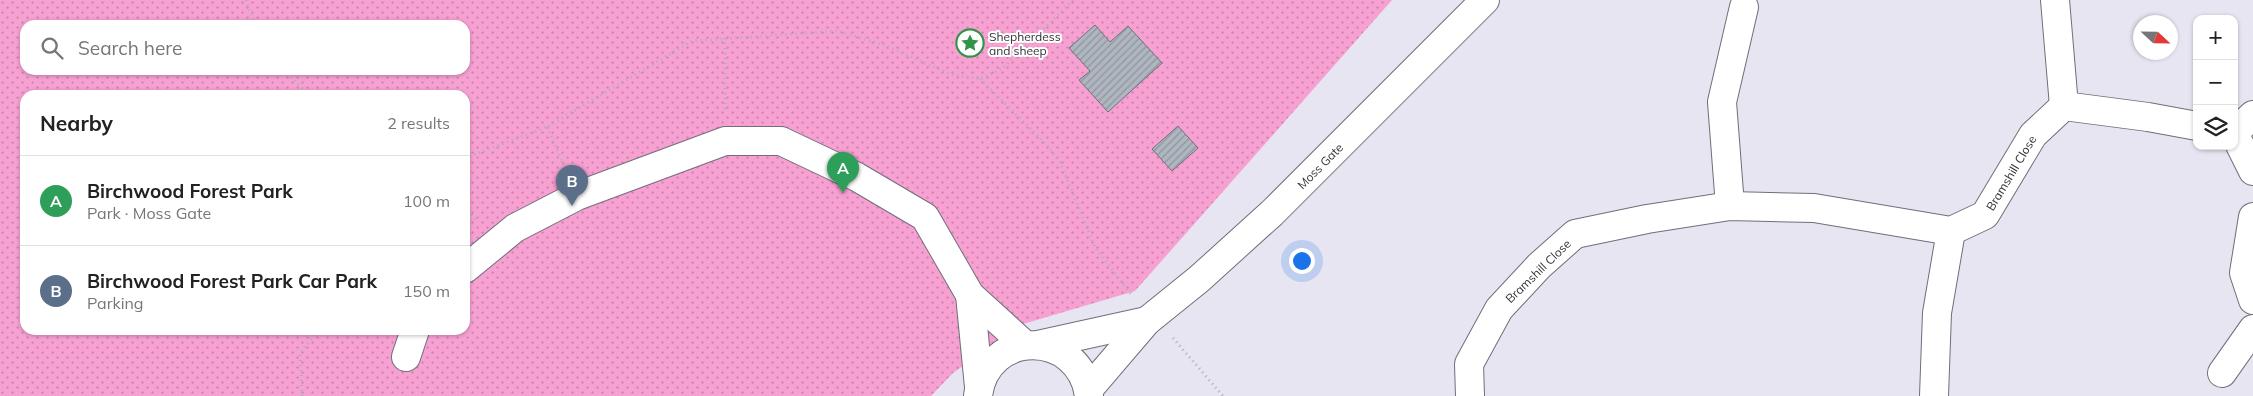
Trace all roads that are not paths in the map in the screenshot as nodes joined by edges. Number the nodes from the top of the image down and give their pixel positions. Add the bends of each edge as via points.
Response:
1 (1484, 0) edge
2 (2055, 0) edge
3 (1744, 7) dead end
4 (2064, 106) junction
5 (2253, 116) edge
6 (2193, 125) edge
7 (2253, 171) edge
8 (1730, 206) junction
9 (2253, 217) edge
10 (1951, 231) junction
11 (470, 265) edge
12 (970, 295) junction
13 (2253, 300) edge
14 (1140, 310) junction
15 (2253, 329) edge
16 (413, 335) edge
17 (1031, 345) junction
18 (406, 357) dead end
19 (2222, 373) dead end
20 (979, 392) edge
21 (1089, 394) edge
22 (1470, 396) edge
23 (1934, 396) edge

1 - 14 street, Moss Gate via 1272,213 1199,279
2 - 4 street
3 - 8 street via 1722,102
4 - 6 street
4 - 10 street, Bramshill Close via 2033,135 1985,215
5 - 7 street via 2234,133
8 - 10 street, Bramshill Close via 1814,208
8 - 22 street, Bramshill Close via 1575,234 1539,266 1499,309 1469,364
9 - 13 street via 2244,273
10 - 23 street via 1937,313
11 - 12 street via 515,228 577,196 725,140 781,141 857,177 925,217
12 - 17 street
12 - 20 street
14 - 17 street, Moss Gate
14 - 21 street, Moss Gate
15 - 19 street
16 - 18 street
17 - 20 street, Moss Gate via 1009,350 996,359 985,372
17 - 21 street, Moss Gate via 1056,349 1071,359 1082,373

